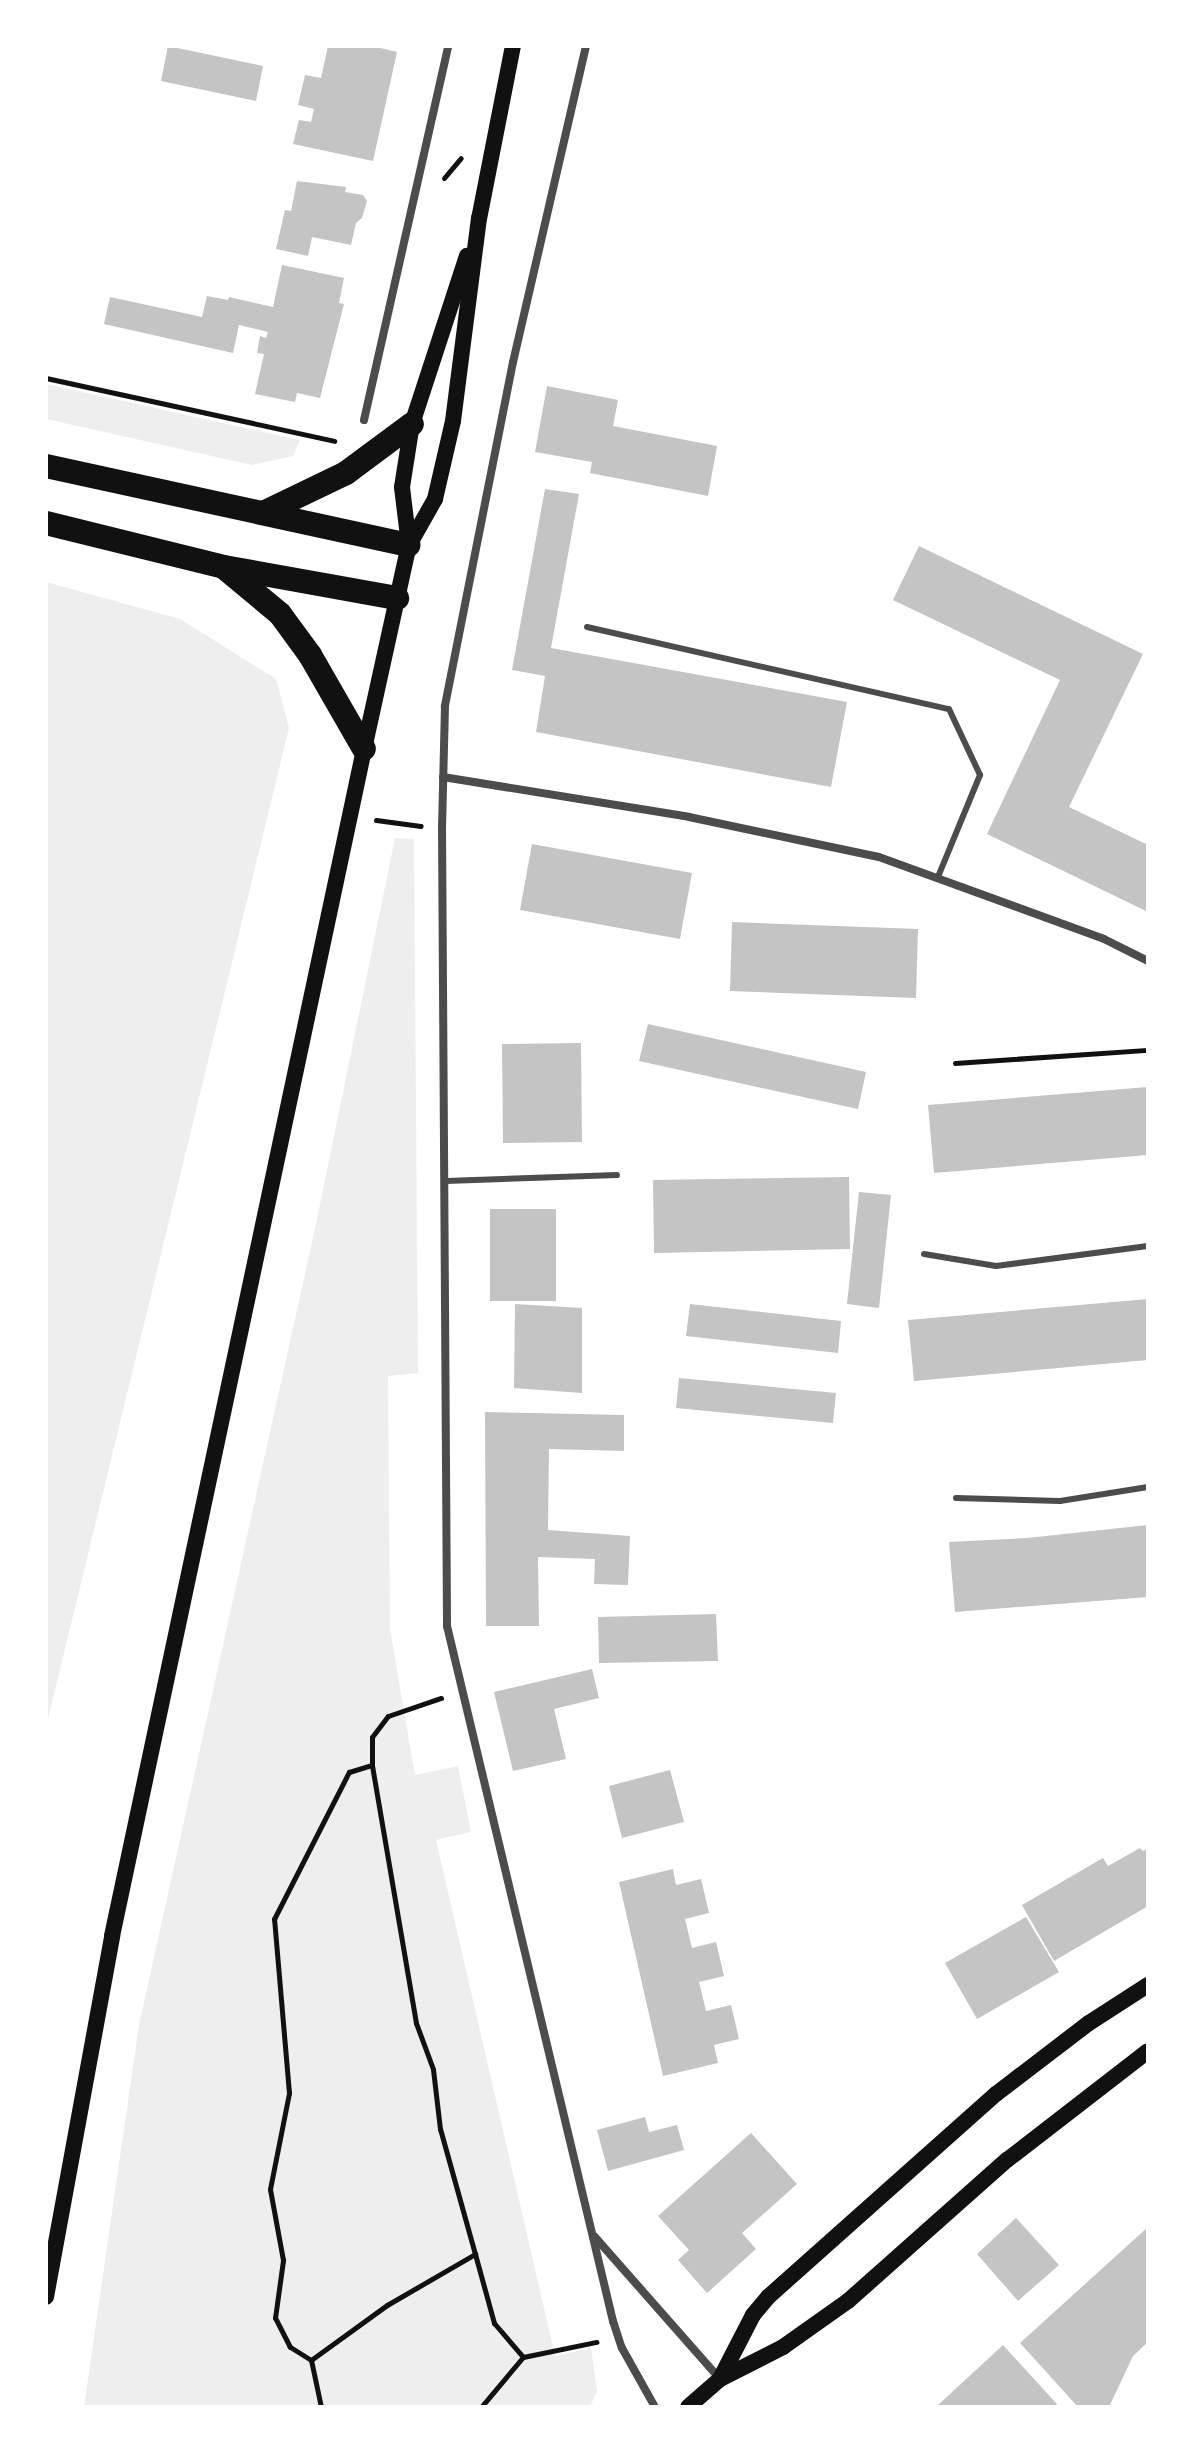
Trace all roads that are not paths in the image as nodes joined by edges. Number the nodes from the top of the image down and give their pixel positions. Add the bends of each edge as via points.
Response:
1 (448, 46) edge
2 (513, 46) edge
3 (586, 46) edge
4 (479, 219) junction
5 (364, 420) dead end
6 (412, 424) junction
7 (46, 466) edge
8 (263, 513) junction
9 (46, 523) edge
10 (409, 545) junction
11 (224, 567) junction
12 (397, 598) junction
13 (587, 627) dead end
14 (364, 749) junction
15 (443, 777) junction
16 (938, 877) junction
17 (1148, 961) edge
18 (617, 1175) dead end
19 (446, 1181) junction
20 (1148, 1246) edge
21 (924, 1254) dead end
22 (1148, 1487) edge
23 (956, 1498) dead end
24 (1148, 1985) edge
25 (1148, 2051) edge
26 (594, 2236) junction
27 (46, 2297) edge
28 (720, 2379) junction
29 (655, 2407) edge
30 (688, 2407) edge

1 - 5 street
2 - 4 main road
3 - 15 street via 513,362 445,706
4 - 6 main road
4 - 10 main road via 453,421 435,499
6 - 8 highway via 346,473
6 - 10 main road via 402,487
7 - 8 highway
8 - 10 highway
9 - 11 highway
10 - 12 main road
11 - 12 highway
11 - 14 highway via 280,614
12 - 14 main road
13 - 16 lane via 949,709 980,775
14 - 27 main road via 112,1936
15 - 16 street via 689,817 879,857
15 - 19 street
16 - 17 street via 1104,939
18 - 19 lane
19 - 26 street via 447,1626
20 - 21 lane via 996,1266
22 - 23 lane via 1060,1501
24 - 28 main road via 996,2094 768,2297
25 - 28 main road via 1007,2160 848,2301 783,2347
26 - 28 street
26 - 29 street via 622,2348
28 - 30 main road

